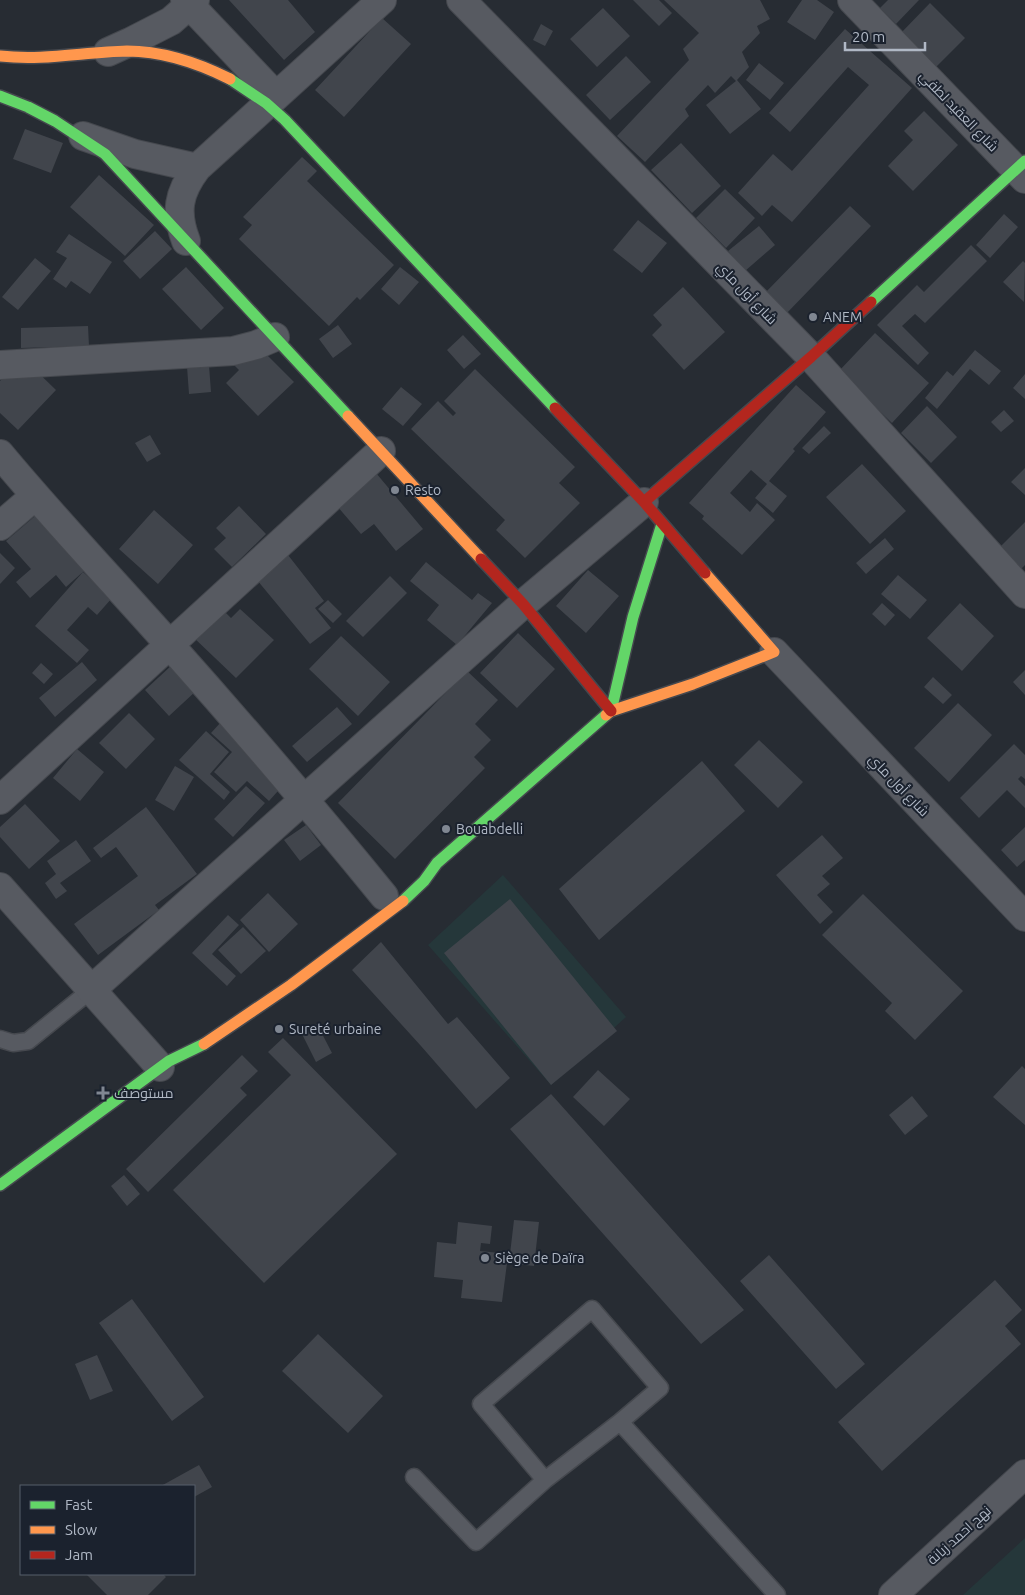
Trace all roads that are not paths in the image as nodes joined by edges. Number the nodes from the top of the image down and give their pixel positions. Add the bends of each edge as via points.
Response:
1 (382, 0) edge
2 (461, 0) edge
3 (852, 0) edge
4 (190, 2) edge
5 (108, 52) junction
6 (0, 56) edge
7 (0, 96) edge
8 (272, 100) junction
9 (75, 133) junction
10 (197, 168) junction
11 (1022, 169) edge
12 (186, 241) junction
13 (275, 337) junction
14 (811, 358) junction
15 (0, 365) edge
16 (380, 451) junction
17 (0, 454) edge
18 (35, 496) junction
19 (644, 502) junction
20 (662, 524) junction
21 (0, 526) edge
22 (1025, 594) edge
23 (523, 604) junction
24 (170, 644) junction
25 (774, 652) junction
26 (611, 711) junction
27 (305, 798) junction
28 (0, 800) edge
29 (437, 863) junction
30 (411, 878) dead end
31 (0, 887) edge
32 (385, 896) dead end
33 (1024, 913) edge
34 (91, 990) junction
35 (0, 1039) edge
36 (181, 1044) dead end
37 (165, 1064) junction
38 (0, 1185) edge
39 (620, 1422) junction
40 (1025, 1474) edge
41 (414, 1477) dead end
42 (545, 1480) junction
43 (777, 1595) edge
44 (893, 1595) edge

1 - 8 street
2 - 14 street, شارع أول ماي
3 - 11 street, شارع العقيد لطفي
4 - 5 street via 171,20
4 - 8 street
5 - 6 main road via 26,59
5 - 8 main road via 154,53 201,65
7 - 9 main road
8 - 10 street
8 - 19 main road via 309,145
9 - 10 street via 135,154
9 - 12 main road via 106,154
10 - 12 street via 181,195 180,226
11 - 14 main road
12 - 13 main road
13 - 15 street via 233,351
13 - 16 main road
14 - 19 main road
14 - 22 street, شارع أول ماي
16 - 23 main road
16 - 24 street
17 - 18 street
18 - 21 street
18 - 24 street
19 - 20 main road
19 - 23 street
20 - 25 main road
20 - 26 main road via 633,616
23 - 26 main road
23 - 27 street
24 - 27 street
24 - 28 street
25 - 26 main road via 693,684
25 - 33 street, شارع أول ماي
26 - 29 main road
27 - 32 street
27 - 34 street
29 - 30 main road
29 - 37 main road via 405,899 291,985 202,1045
31 - 34 street
34 - 35 lane via 28,1041 12,1043
34 - 37 street
36 - 37 main road
37 - 38 main road
39 - 42 lane
39 - 42 lane via 660,1388 592,1309 481,1404
39 - 43 lane
40 - 44 street, نهج احمد زبانة
41 - 42 lane via 476,1542

